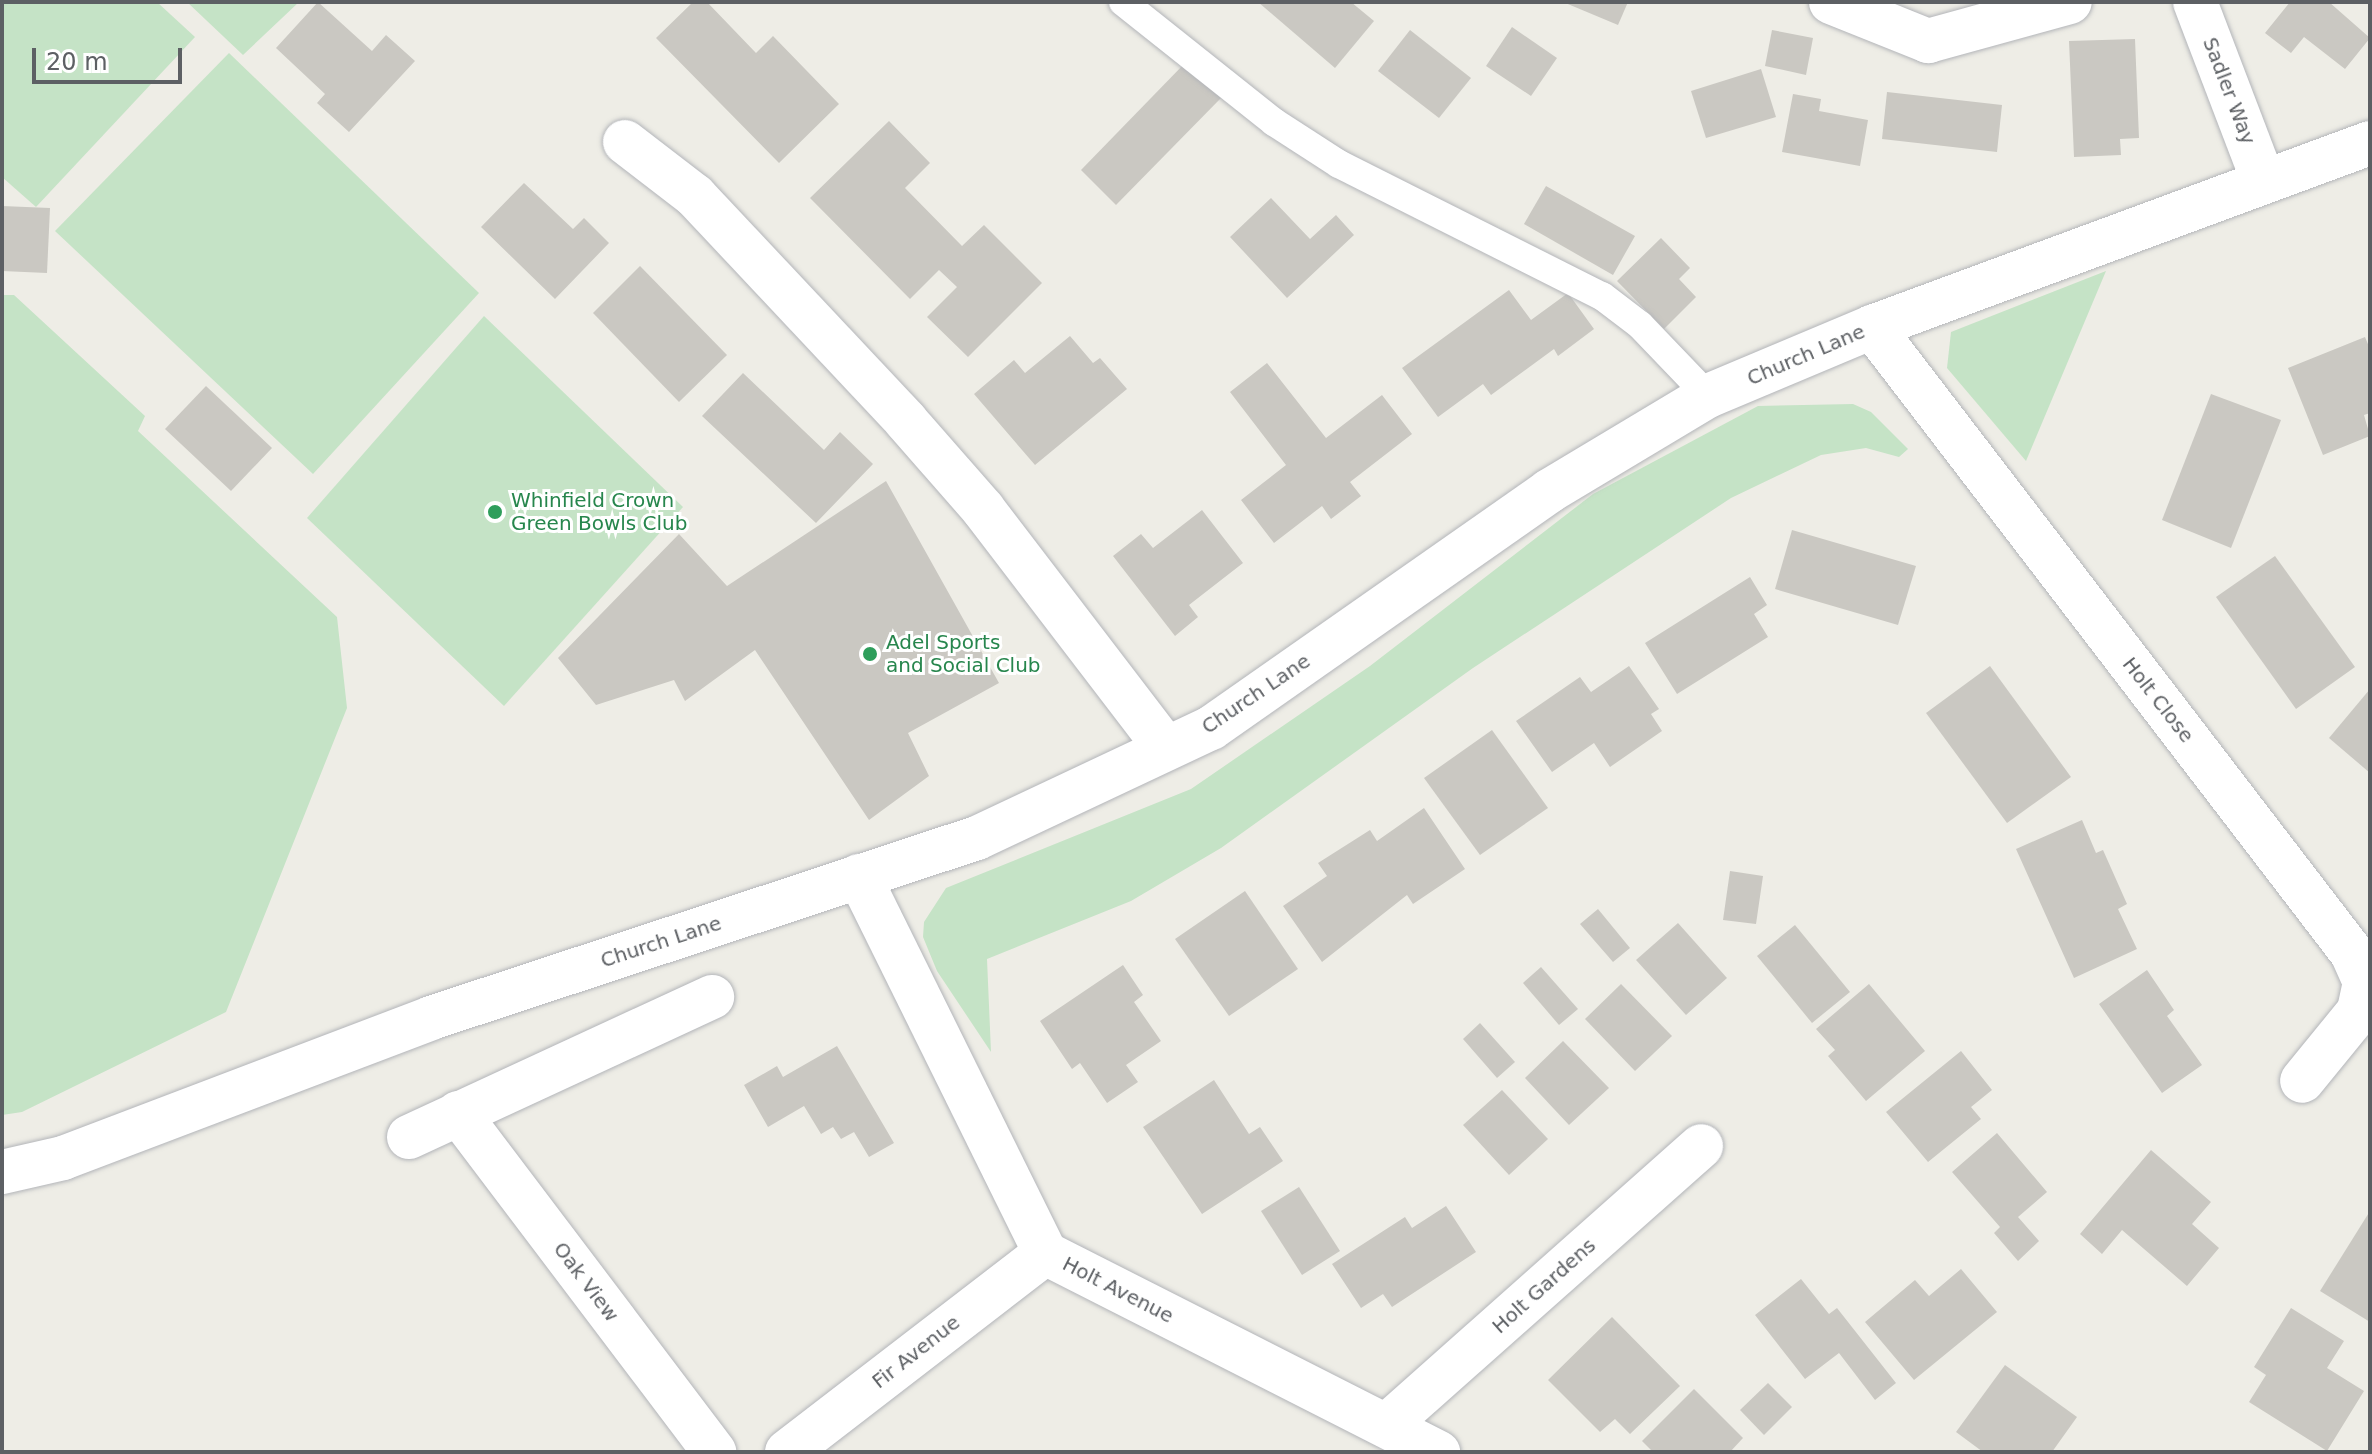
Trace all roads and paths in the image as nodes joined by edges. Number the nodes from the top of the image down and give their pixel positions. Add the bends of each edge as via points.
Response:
1 (1123, 2) edge
2 (1831, 2) edge
3 (2070, 2) edge
4 (2195, 2) edge
5 (625, 142) dead end
6 (2370, 143) edge
7 (2263, 180) junction
8 (1872, 327) junction
9 (1708, 396) junction
10 (1165, 747) junction
11 (859, 876) junction
12 (712, 997) dead end
13 (2302, 1081) dead end
14 (458, 1113) junction
15 (409, 1137) dead end
16 (1701, 1146) dead end
17 (2, 1172) edge
18 (1045, 1253) junction
19 (1387, 1425) junction
20 (714, 1452) edge
21 (787, 1452) edge
22 (1438, 1452) edge

1 - 9 lane via 1274,122 1339,164 1602,296 1640,325
2 - 3 street via 1928,41
4 - 7 street, Sadler Way
5 - 10 street via 695,196 906,421 983,509
6 - 7 street, Church Lane
7 - 8 street, Church Lane
8 - 9 street, Church Lane
8 - 13 street, Holt Close via 2352,953 2365,982 2359,1011
9 - 10 street, Church Lane via 1549,491 1211,728
10 - 11 street, Church Lane via 977,838
11 - 17 street, Church Lane via 431,1018 63,1158
11 - 18 street, Holt Avenue
12 - 14 street
14 - 15 street
14 - 20 street, Oak View
16 - 19 street, Holt Gardens
18 - 19 street, Holt Avenue
18 - 21 street, Fir Avenue
19 - 22 street, Holt Avenue

